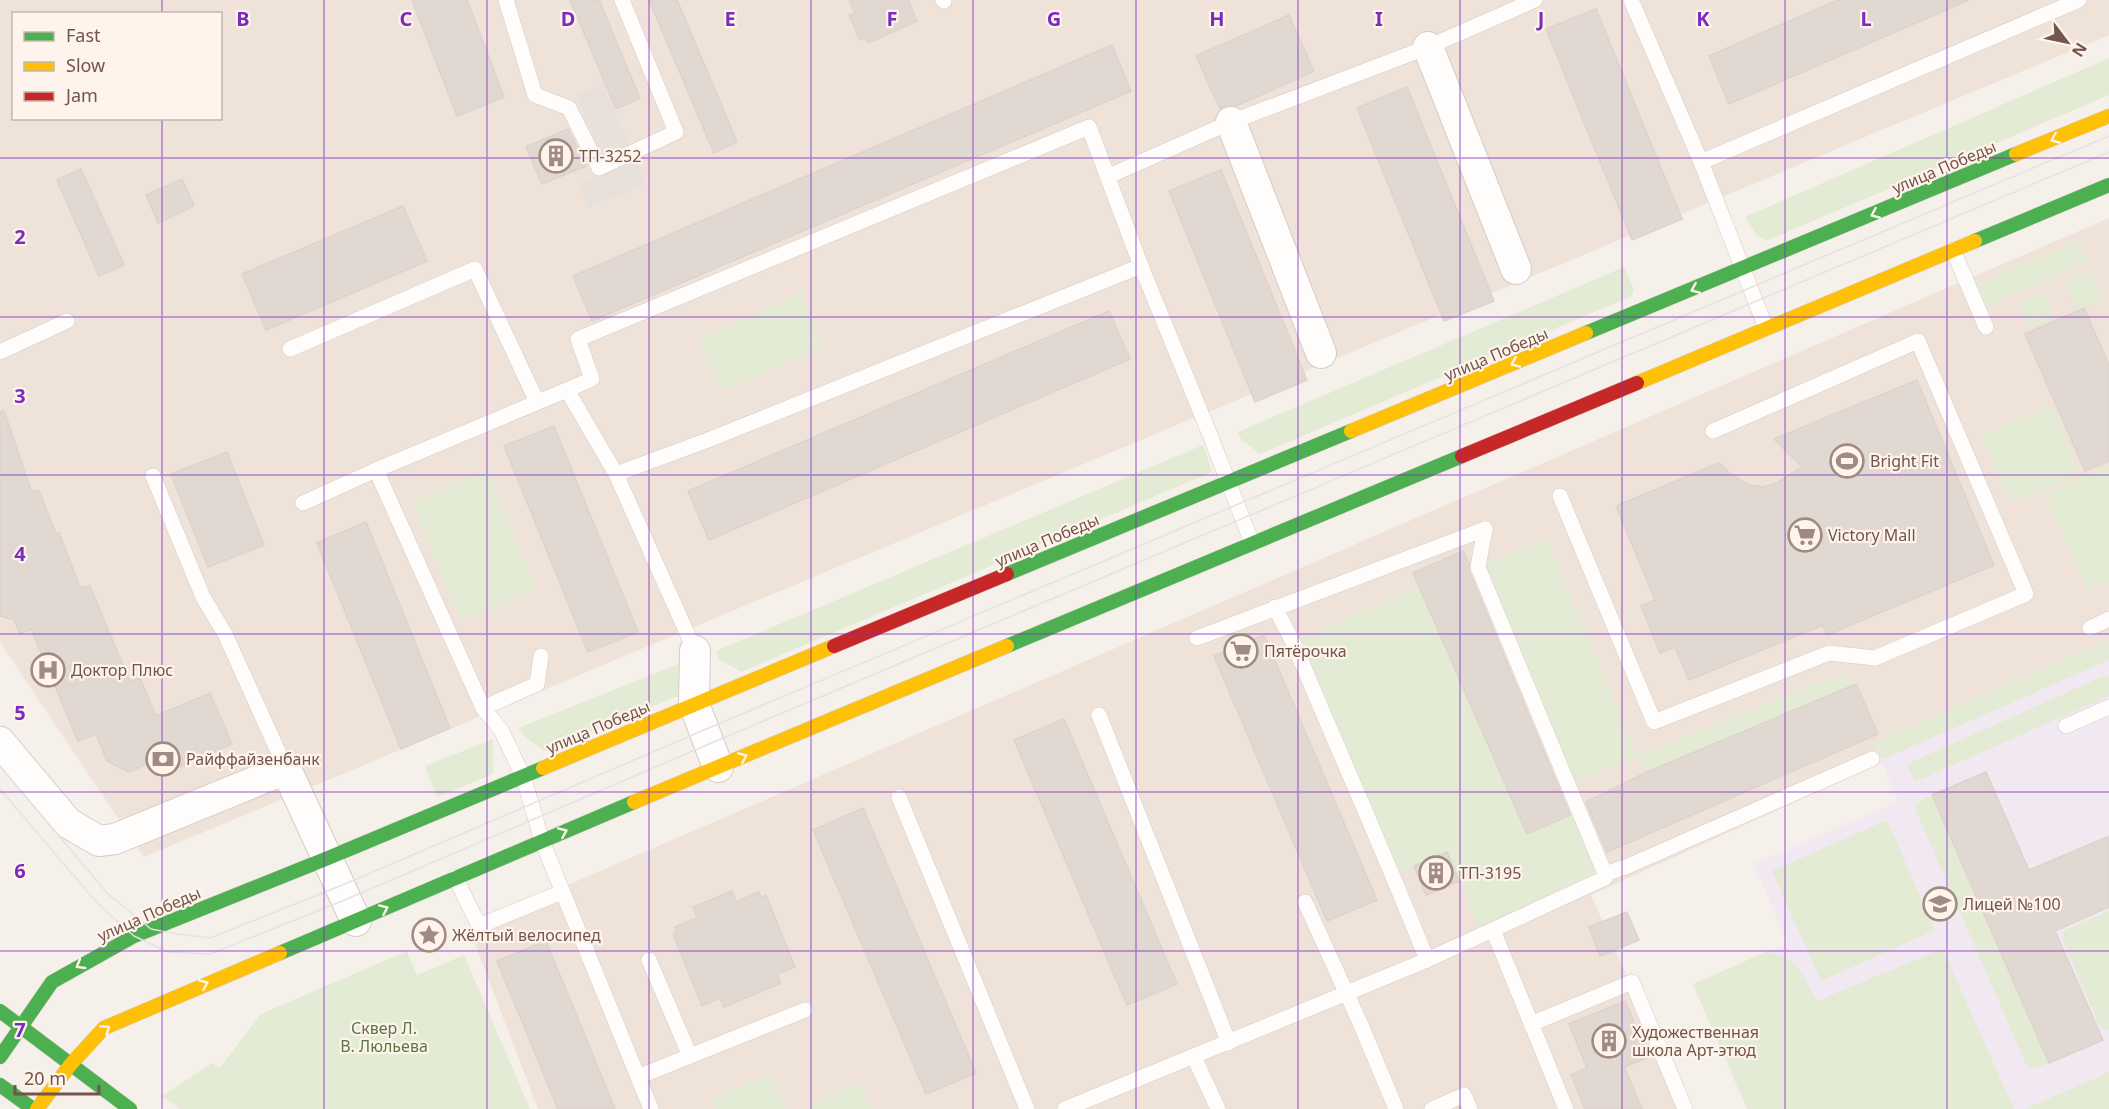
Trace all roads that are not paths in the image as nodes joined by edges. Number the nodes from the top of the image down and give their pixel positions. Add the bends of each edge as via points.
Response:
1 (506, 0) edge
2 (622, 0) edge
3 (1535, 0) edge
4 (1631, 0) edge
5 (2079, 0) edge
6 (1428, 47) junction
7 (2109, 116) edge
8 (1231, 122) junction
9 (1701, 162) junction
10 (1109, 176) junction
11 (2109, 185) edge
12 (1953, 250) junction
13 (1141, 266) junction
14 (1516, 269) dead end
15 (1742, 269) junction
16 (67, 321) dead end
17 (1986, 327) dead end
18 (1766, 328) junction
19 (290, 349) dead end
20 (0, 352) edge
21 (1321, 353) dead end
22 (567, 390) junction
23 (537, 402) junction
24 (1713, 431) dead end
25 (376, 470) junction
26 (616, 474) junction
27 (153, 476) dead end
28 (1228, 482) junction
29 (1560, 496) dead end
30 (303, 503) dead end
31 (1251, 543) junction
32 (1275, 608) junction
33 (2109, 619) edge
34 (2090, 628) dead end
35 (1197, 638) dead end
36 (695, 651) joint
37 (541, 656) dead end
38 (694, 704) junction
39 (2109, 707) edge
40 (483, 708) junction
41 (1100, 715) dead end
42 (2066, 726) dead end
43 (0, 742) edge
44 (1872, 759) dead end
45 (718, 767) junction
46 (286, 769) junction
47 (523, 776) junction
48 (899, 797) dead end
49 (542, 841) junction
50 (328, 858) junction
51 (1605, 874) junction
52 (455, 877) junction
53 (562, 892) junction
54 (1305, 902) dead end
55 (356, 921) junction
56 (1493, 930) junction
57 (649, 960) dead end
58 (1427, 960) junction
59 (1346, 994) junction
60 (805, 1010) dead end
61 (0, 1011) edge
62 (1531, 1024) junction
63 (20, 1026) junction
64 (1230, 1043) junction
65 (690, 1056) junction
66 (0, 1057) edge
67 (1194, 1057) junction
68 (71, 1064) junction
69 (638, 1077) junction
70 (0, 1085) edge
71 (35, 1109) edge
72 (130, 1109) edge
73 (651, 1109) edge
74 (1027, 1109) edge
75 (1065, 1109) edge
76 (1218, 1109) edge
77 (1395, 1109) edge
78 (1432, 1109) edge
79 (1470, 1109) edge
80 (1566, 1109) edge
81 (1685, 1109) edge

1 - 2 lane via 536,95 569,108 599,168 676,132
3 - 6 lane
4 - 9 lane
5 - 9 lane
6 - 8 lane
6 - 14 street
7 -> 15 main road, улица Победы
8 - 10 lane
8 - 21 street
9 - 15 lane
10 - 13 lane
10 - 22 lane via 1089,127 578,339 592,380
11 - 12 main road
12 - 17 lane
12 - 18 main road
13 - 26 lane
13 - 28 lane
15 - 18 lane
15 -> 28 main road, улица Победы
16 - 20 lane
18 - 31 main road
19 - 23 lane via 475,269
22 - 23 lane
22 - 26 lane
23 - 25 lane
24 - 29 lane via 1918,341 2025,594 1875,657 1828,653 1654,722
25 - 30 lane
25 - 40 lane
26 - 36 lane
27 - 46 lane via 203,597 225,634
28 - 31 lane
28 - 38 main road, улица Победы
45 -> 31 main road
32 - 35 lane
32 - 51 lane via 1485,529 1478,567
32 - 58 lane via 1394,875
33 - 34 lane
36 - 38 street
37 - 40 lane via 537,684
38 - 45 street
38 - 47 main road, улица Победы
39 - 42 lane
40 - 47 lane via 501,730
41 - 64 lane
43 - 46 street via 68,823 99,841 115,839
44 - 51 lane
49 -> 45 main road
46 - 50 street
47 - 49 lane
47 - 50 main road, улица Победы
48 - 74 lane
49 - 52 main road
49 - 53 lane
50 - 55 street
50 -> 63 main road, улица Победы via 101,953 52,982
51 - 56 lane via 1605,878
52 - 53 lane via 479,926
55 -> 52 main road
53 - 69 lane
54 - 59 lane
68 -> 55 main road via 104,1028
56 - 58 lane
56 - 62 lane
57 - 65 lane
58 - 59 lane
59 - 64 lane
59 - 77 lane
60 - 65 lane
61 - 63 main road
62 - 80 lane
62 - 81 lane via 1632,982
63 - 66 main road, улица Победы
63 - 68 main road
64 - 67 lane
65 - 69 lane
67 - 75 lane
67 - 76 lane
68 - 71 main road
68 - 72 main road
69 - 73 lane
70 - 71 main road
78 - 79 lane via 1464,1095

